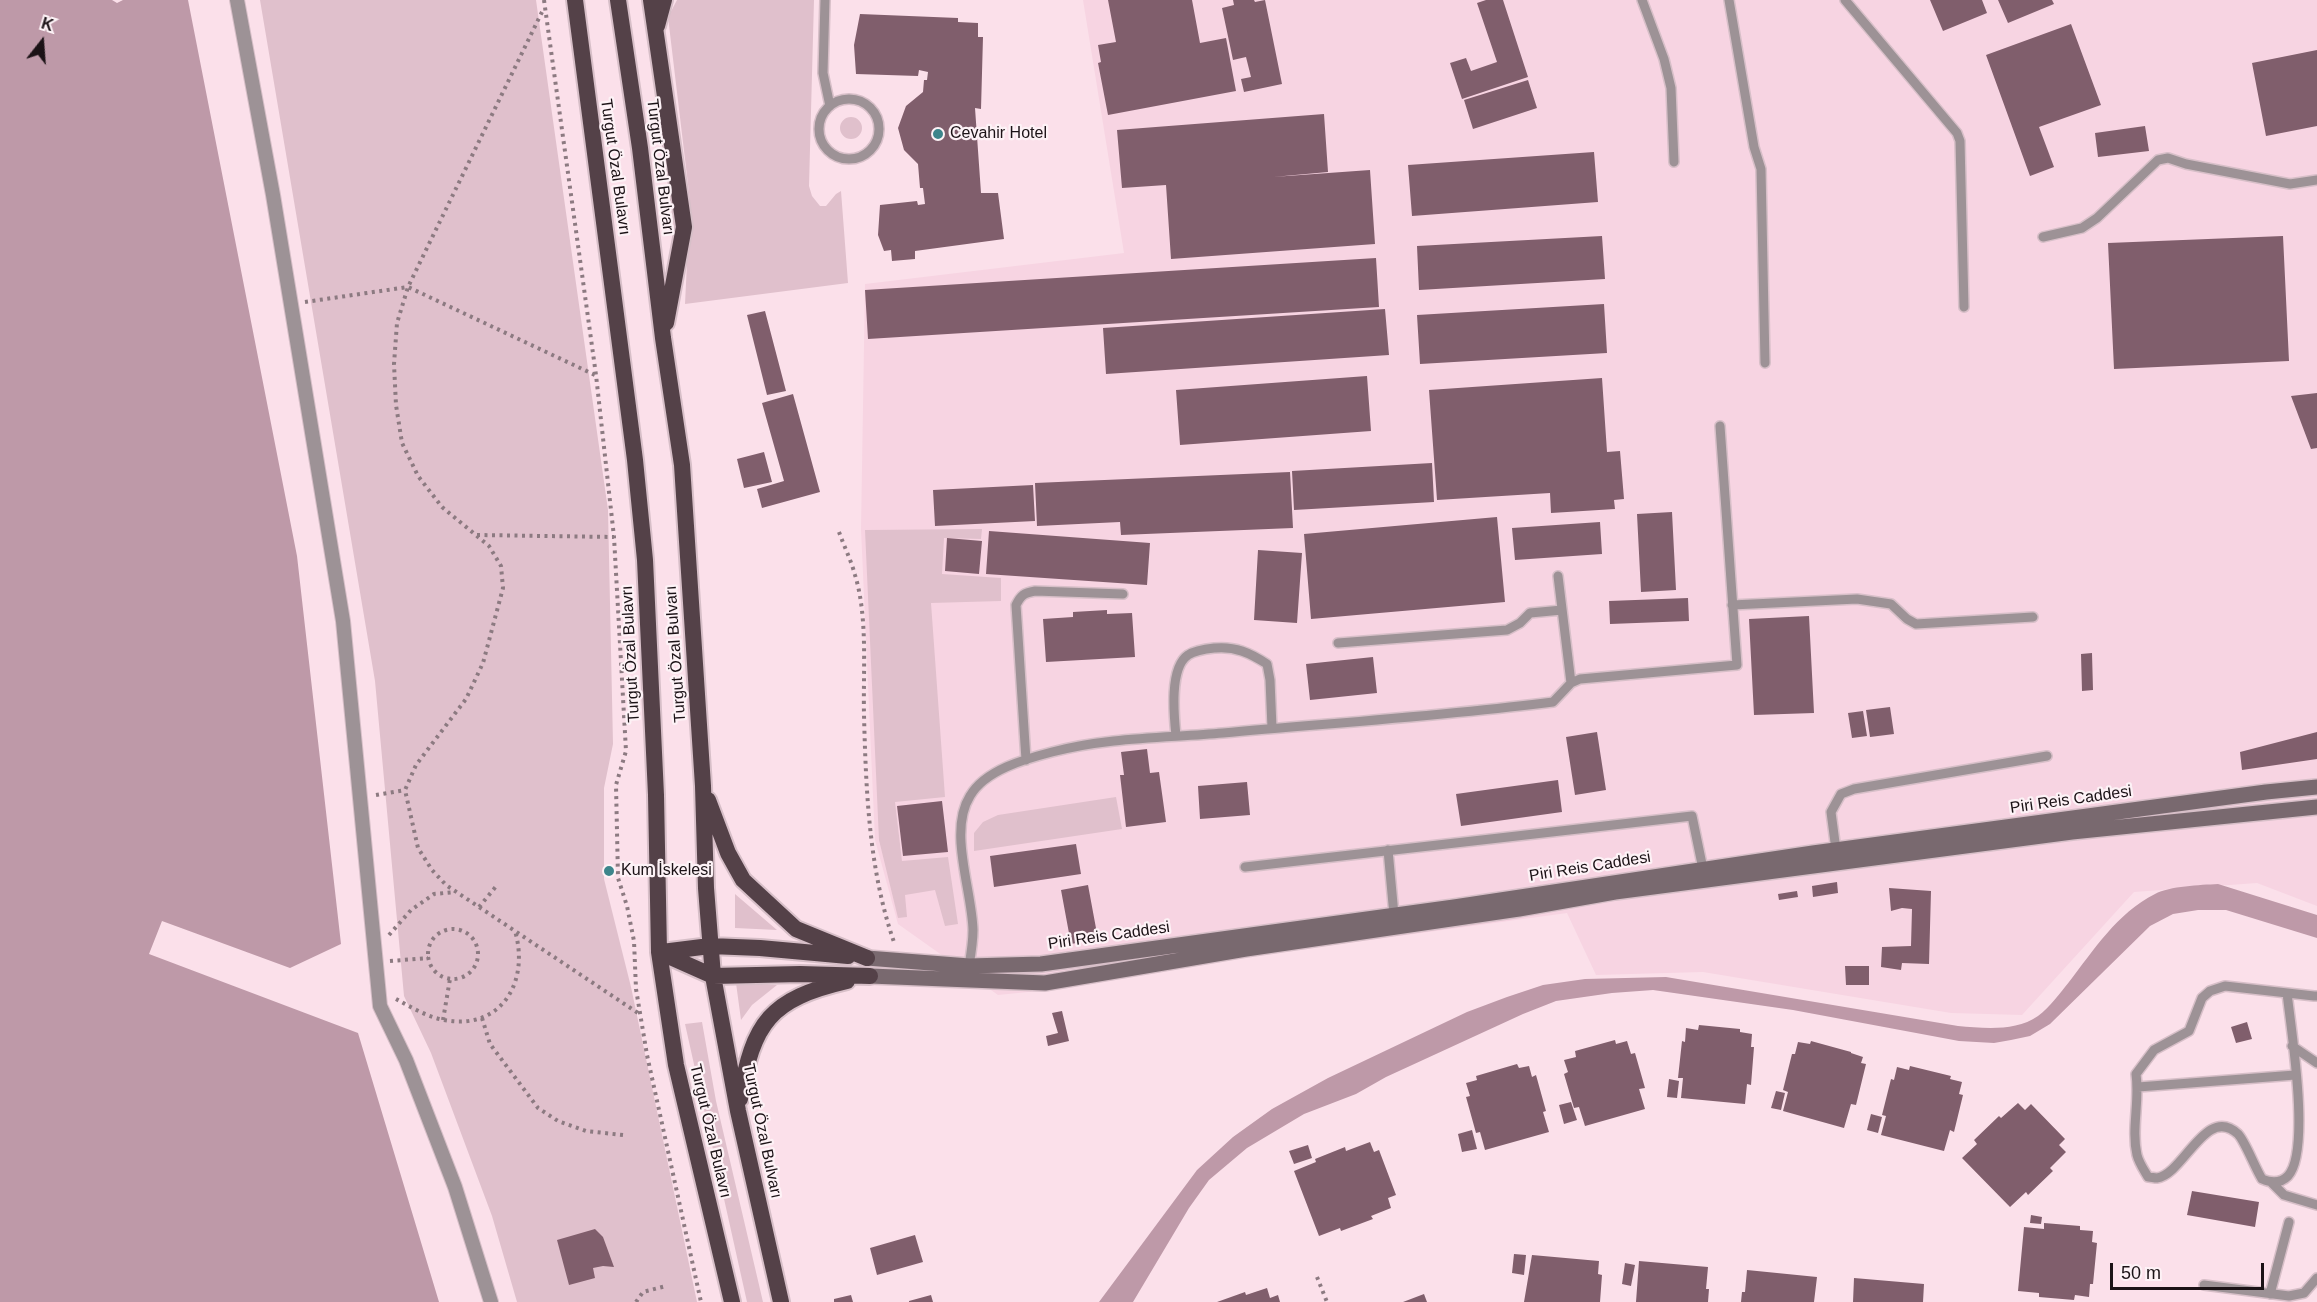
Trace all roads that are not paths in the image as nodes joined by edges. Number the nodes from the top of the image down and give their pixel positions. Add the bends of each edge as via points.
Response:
1 (237, 0) edge
2 (575, 0) edge
3 (618, 0) edge
4 (651, 0) edge
5 (664, 0) edge
6 (825, 0) edge
7 (1642, 0) edge
8 (1730, 0) edge
9 (1845, 0) edge
10 (655, 32) junction
11 (830, 106) junction
12 (1674, 162) dead end
13 (2317, 180) edge
14 (2043, 237) dead end
15 (1964, 306) dead end
16 (663, 338) junction
17 (1766, 363) dead end
18 (1720, 426) dead end
19 (1558, 576) dead end
20 (1123, 594) dead end
21 (1732, 605) junction
22 (1562, 610) junction
23 (2033, 617) dead end
24 (1338, 643) dead end
25 (1571, 683) junction
26 (1272, 728) junction
27 (1176, 736) junction
28 (2047, 756) dead end
29 (1026, 760) junction
30 (703, 786) junction
31 (2317, 788) edge
32 (2317, 807) edge
33 (1388, 850) junction
34 (1836, 850) junction
35 (1245, 867) dead end
36 (1703, 869) junction
37 (1394, 915) junction
38 (710, 946) junction
39 (659, 952) junction
40 (867, 958) junction
41 (969, 966) junction
42 (713, 976) junction
43 (870, 976) junction
44 (2287, 993) junction
45 (2317, 996) edge
46 (2292, 1046) junction
47 (2317, 1063) edge
48 (2295, 1075) junction
49 (2138, 1087) junction
50 (738, 1111) junction
51 (2272, 1183) junction
52 (2317, 1205) edge
53 (2289, 1222) dead end
54 (2317, 1278) edge
55 (2204, 1285) dead end
56 (2270, 1294) junction
57 (491, 1302) edge
58 (732, 1302) edge
59 (781, 1302) edge

1 - 57 street via 343,621 380,1006 406,1060 447,1166
2 - 39 highway, Turgut Özal Bulavrı via 645,560
3 - 16 highway, Turgut Özal Bulvarı
4 - 10 highway
5 - 10 highway
6 - 11 lane via 823,73
7 - 12 lane via 1671,88
8 - 17 lane via 1761,169
9 - 15 lane via 1957,133
10 - 16 highway via 684,227
11 - 11 lane via 819,132 827,149 843,159 870,151 879,133 875,113 849,99
13 - 14 lane via 2290,184 2168,158 2158,160 2108,210 2082,228
16 - 30 highway, Turgut Özal Bulvarı via 682,465
18 - 21 lane
19 - 22 lane
20 - 29 lane via 1035,591 1019,597 1016,605
21 - 23 lane via 1857,599 1891,604 1916,624
21 - 25 lane via 1737,665 1580,679
22 - 24 lane via 1530,613 1507,630
22 - 25 lane
25 - 26 lane via 1553,702
26 - 27 lane
26 - 27 lane via 1267,664 1251,653 1228,647 1203,649 1186,656 1179,669 1175,685
27 - 29 lane via 1094,743
28 - 34 lane via 1841,794 1831,812
29 - 41 lane via 978,785 965,806 962,851 973,931
30 - 38 highway, Turgut Özal Bulvarı
30 - 40 highway via 743,880 796,929
31 - 34 main road, Piri Reis Caddesi
32 - 43 main road, Piri Reis Caddesi via 2072,832 1615,892 1045,982
33 - 35 lane
33 - 36 lane via 1692,816
33 - 37 lane
34 - 36 main road, Piri Reis Caddesi
36 - 37 main road, Piri Reis Caddesi
37 - 41 main road, Piri Reis Caddesi via 1041,964
38 - 39 highway
38 - 40 highway
38 - 42 highway, Turgut Özal Bulvarı
39 - 42 highway
39 - 58 highway, Turgut Özal Bulavrı via 676,1065
40 - 41 main road, Piri Reis Caddesi
42 - 43 highway
42 - 50 highway, Turgut Özal Bulvarı
43 - 50 highway via 810,990 788,1001 765,1022 752,1045
44 - 45 lane
44 - 46 lane
44 - 49 lane via 2225,986 2210,991 2202,998 2189,1031 2154,1050 2137,1070
46 - 47 lane
46 - 48 lane
48 - 49 lane
48 - 51 lane via 2300,1125 2295,1154 2288,1176
49 - 51 lane via 2137,1157 2148,1177 2158,1178 2174,1169 2199,1138 2210,1130 2225,1128 2238,1135 2262,1179
50 - 59 highway, Turgut Özal Bulvarı
51 - 52 lane via 2283,1195
53 - 56 lane
54 - 56 lane via 2304,1293
55 - 56 lane

